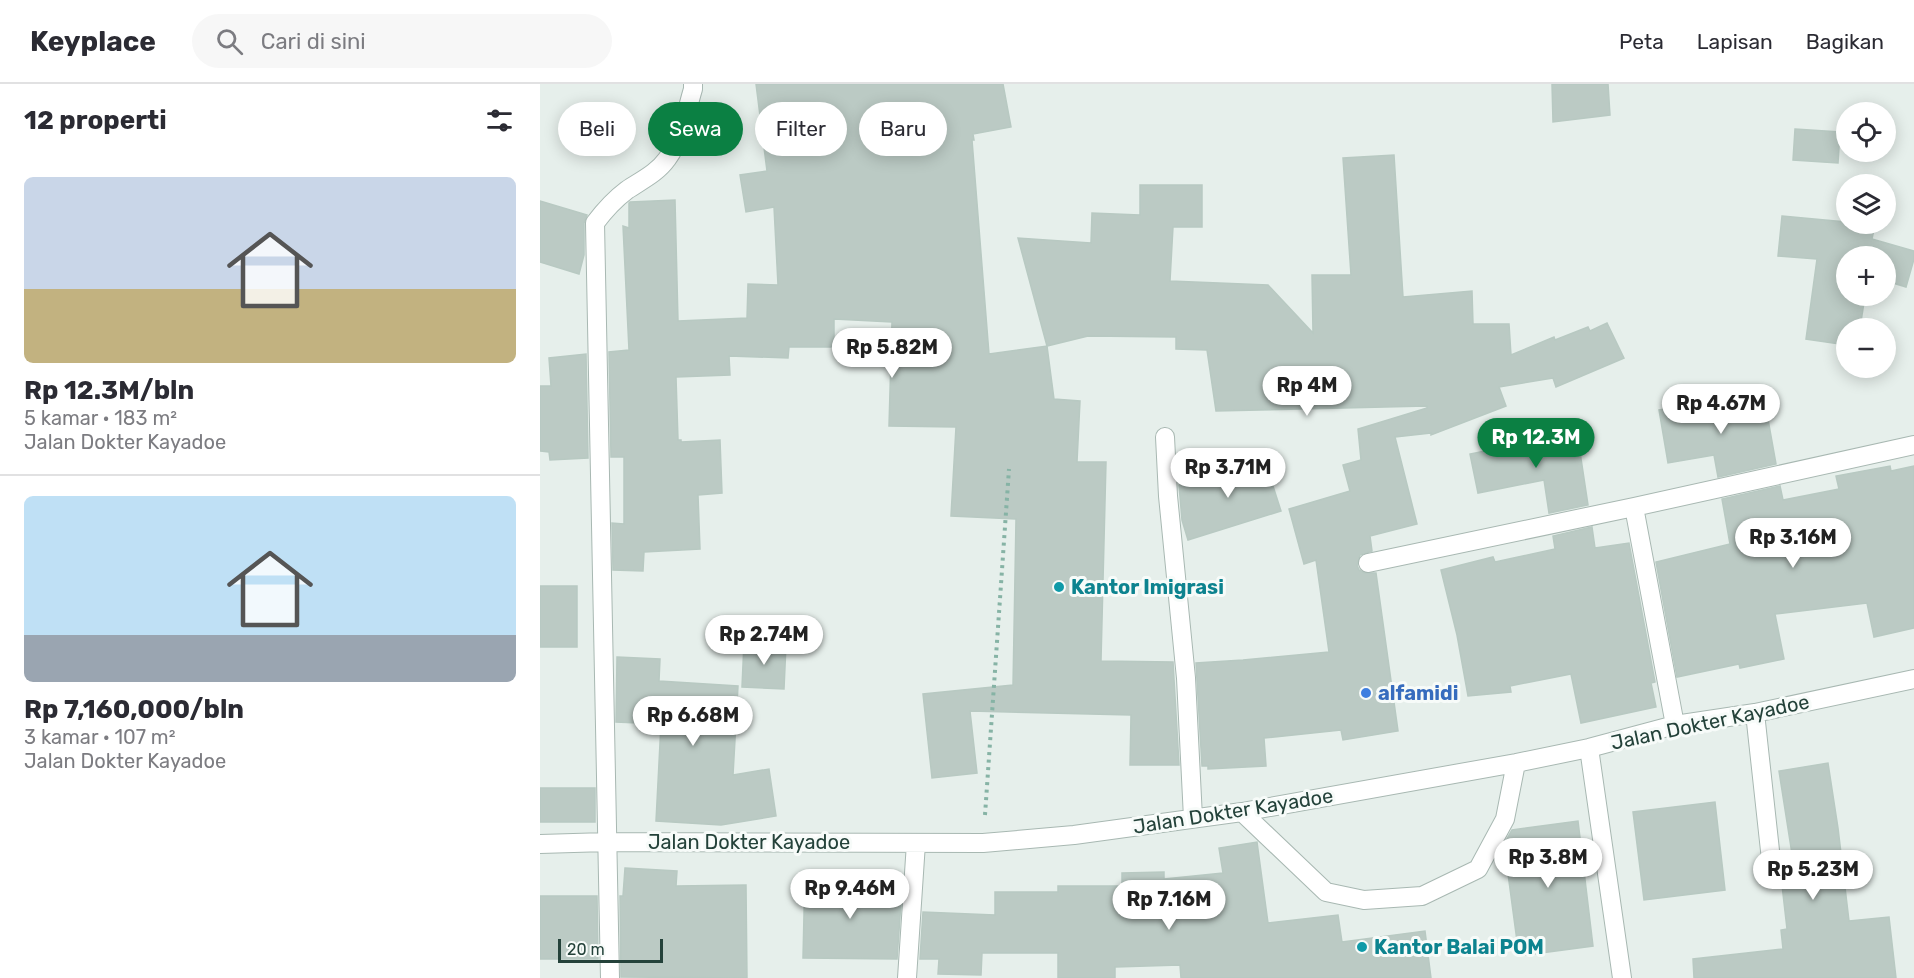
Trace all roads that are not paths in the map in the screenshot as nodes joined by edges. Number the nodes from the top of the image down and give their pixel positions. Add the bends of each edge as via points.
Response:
1 (693, 84) edge
2 (1165, 437) dead end
3 (1914, 445) edge
4 (1634, 507) junction
5 (1368, 563) dead end
6 (1914, 679) edge
7 (1755, 713) junction
8 (1676, 725) junction
9 (1589, 748) junction
10 (1516, 764) junction
11 (1242, 812) junction
12 (1193, 818) junction
13 (607, 842) junction
14 (916, 843) junction
15 (540, 844) edge
16 (1773, 878) dead end
17 (610, 978) edge
18 (907, 978) edge
19 (1622, 978) edge

1 - 13 street via 679,138 667,159 650,177 626,191 595,223
2 - 12 street via 1186,678
3 - 4 street
4 - 5 street
4 - 8 street
6 - 7 street, Jalan Dokter Kayadoe
7 - 8 street, Jalan Dokter Kayadoe
7 - 16 street
8 - 9 street, Jalan Dokter Kayadoe
9 - 10 street, Jalan Dokter Kayadoe
9 - 19 street
10 - 11 street, Jalan Dokter Kayadoe
10 - 11 street via 1505,819 1478,869 1422,896 1364,900 1326,891
11 - 12 street, Jalan Dokter Kayadoe
12 - 14 street, Jalan Dokter Kayadoe via 1074,835 983,843
13 - 14 street, Jalan Dokter Kayadoe
13 - 15 street, Jalan Dokter Kayadoe
13 - 17 street
14 - 18 street

